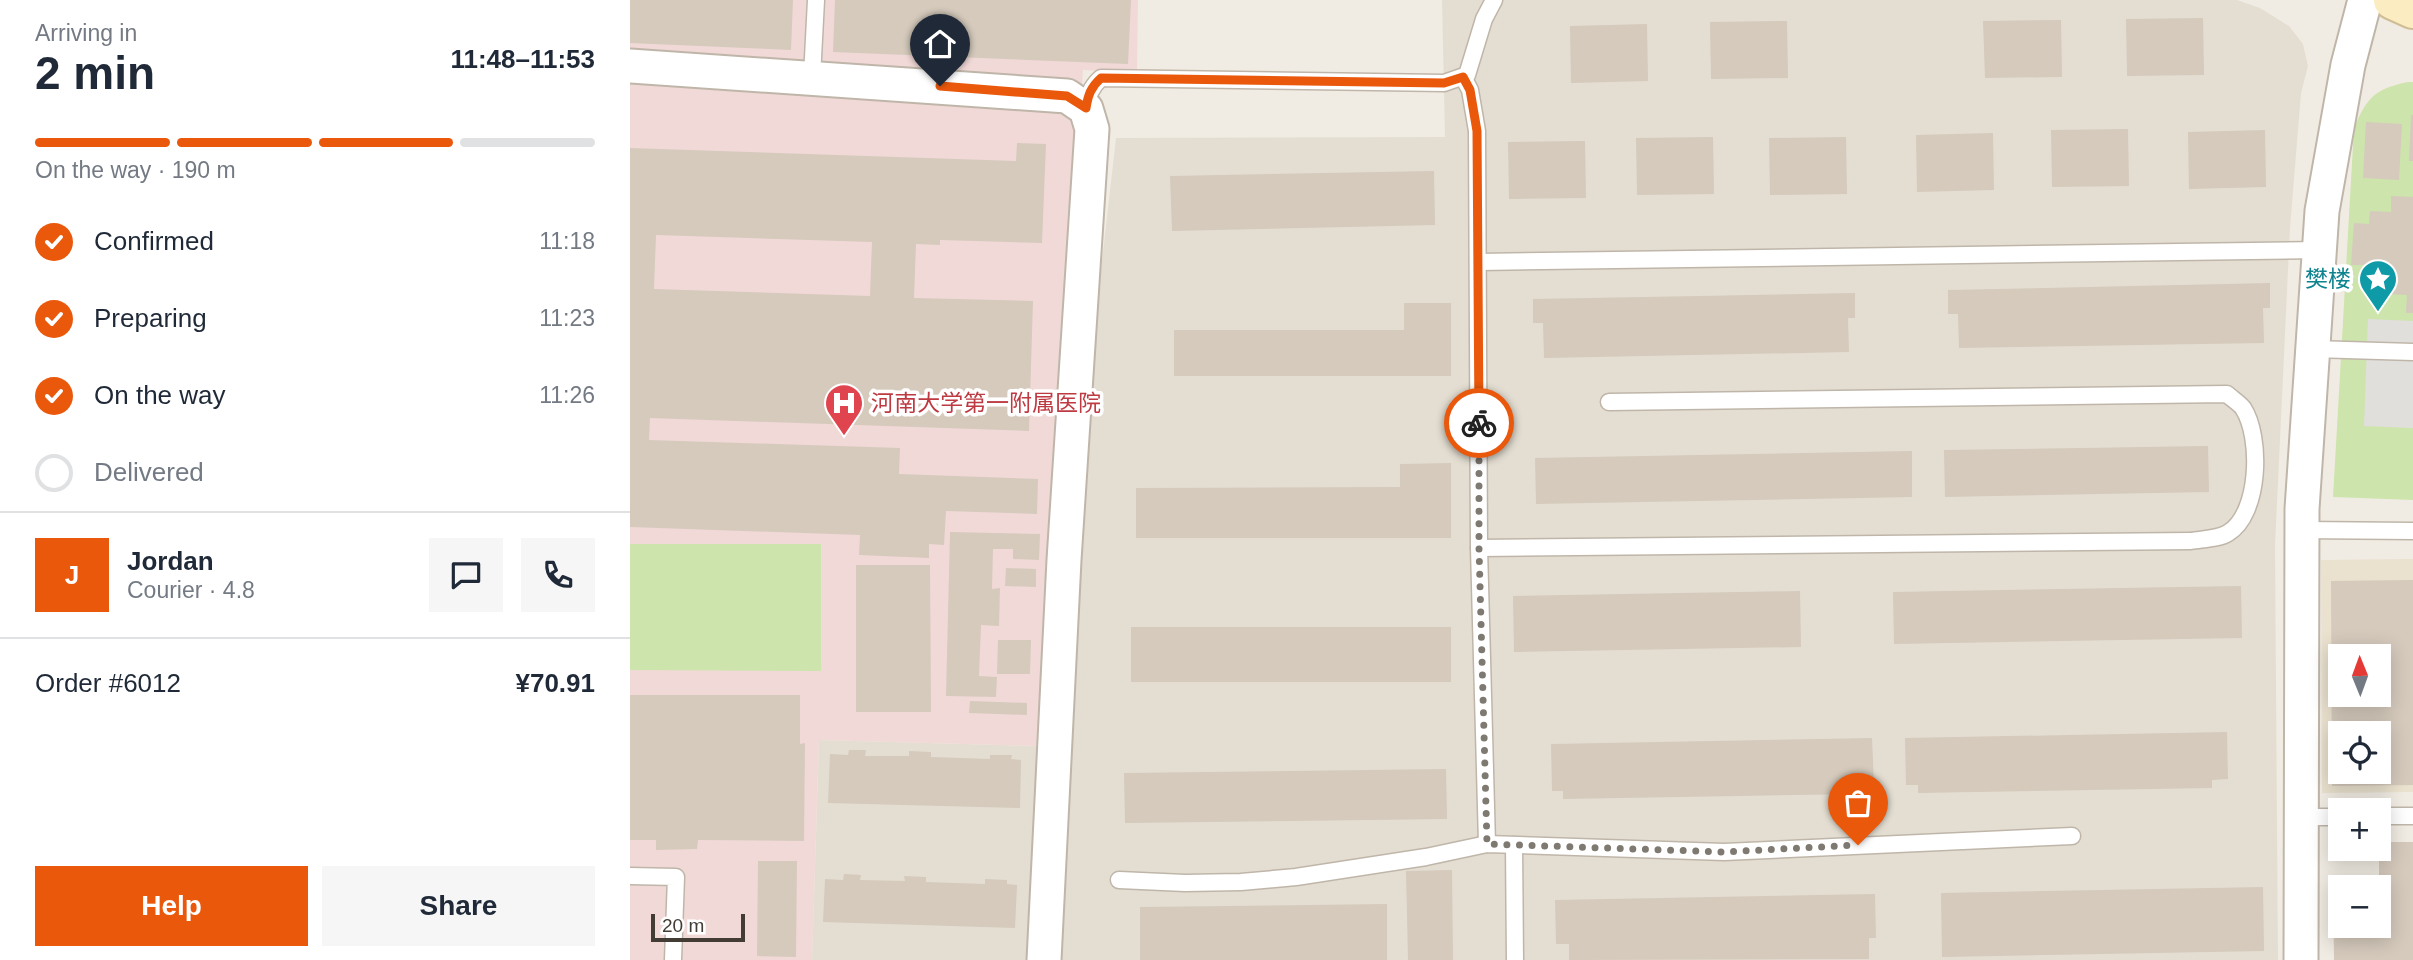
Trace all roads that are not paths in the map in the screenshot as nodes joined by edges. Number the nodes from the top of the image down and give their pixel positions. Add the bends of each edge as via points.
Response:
1 (816, 0) edge
2 (1494, 0) edge
3 (2365, 0) edge
4 (2393, 0) edge
5 (2413, 9) edge
6 (630, 66) edge
7 (813, 77) junction
8 (1463, 77) junction
9 (1086, 108) junction
10 (2319, 250) junction
11 (1479, 262) junction
12 (2313, 349) junction
13 (2413, 352) edge
14 (1609, 402) dead end
15 (2302, 530) junction
16 (2413, 531) edge
17 (1479, 548) junction
18 (2391, 816) edge
19 (2413, 816) edge
20 (2302, 817) junction
21 (2328, 817) edge
22 (2072, 835) dead end
23 (1487, 844) junction
24 (1514, 845) junction
25 (630, 876) edge
26 (1119, 880) dead end
27 (673, 960) edge
28 (1044, 960) edge
29 (1516, 960) edge
30 (2301, 960) edge

1 - 7 lane
2 - 8 lane
3 - 10 street via 2348,65
4 - 5 street
6 - 7 street
7 - 9 street via 1067,96
8 - 9 lane via 1444,83 1101,78 1093,86
8 - 11 lane via 1470,90 1477,131
9 - 28 street via 1092,128
10 - 11 lane
10 - 12 street
11 - 17 lane
12 - 13 lane
12 - 15 street
14 - 17 lane via 2227,394 2243,408 2250,427 2256,457 2253,491 2242,520 2227,534 2191,541
15 - 16 lane
15 - 20 street
17 - 23 lane
18 - 19 lane
20 - 21 lane
20 - 30 street
22 - 24 lane via 1724,852
23 - 24 lane
23 - 26 lane via 1296,877 1199,883
24 - 29 lane
25 - 27 lane via 676,877

